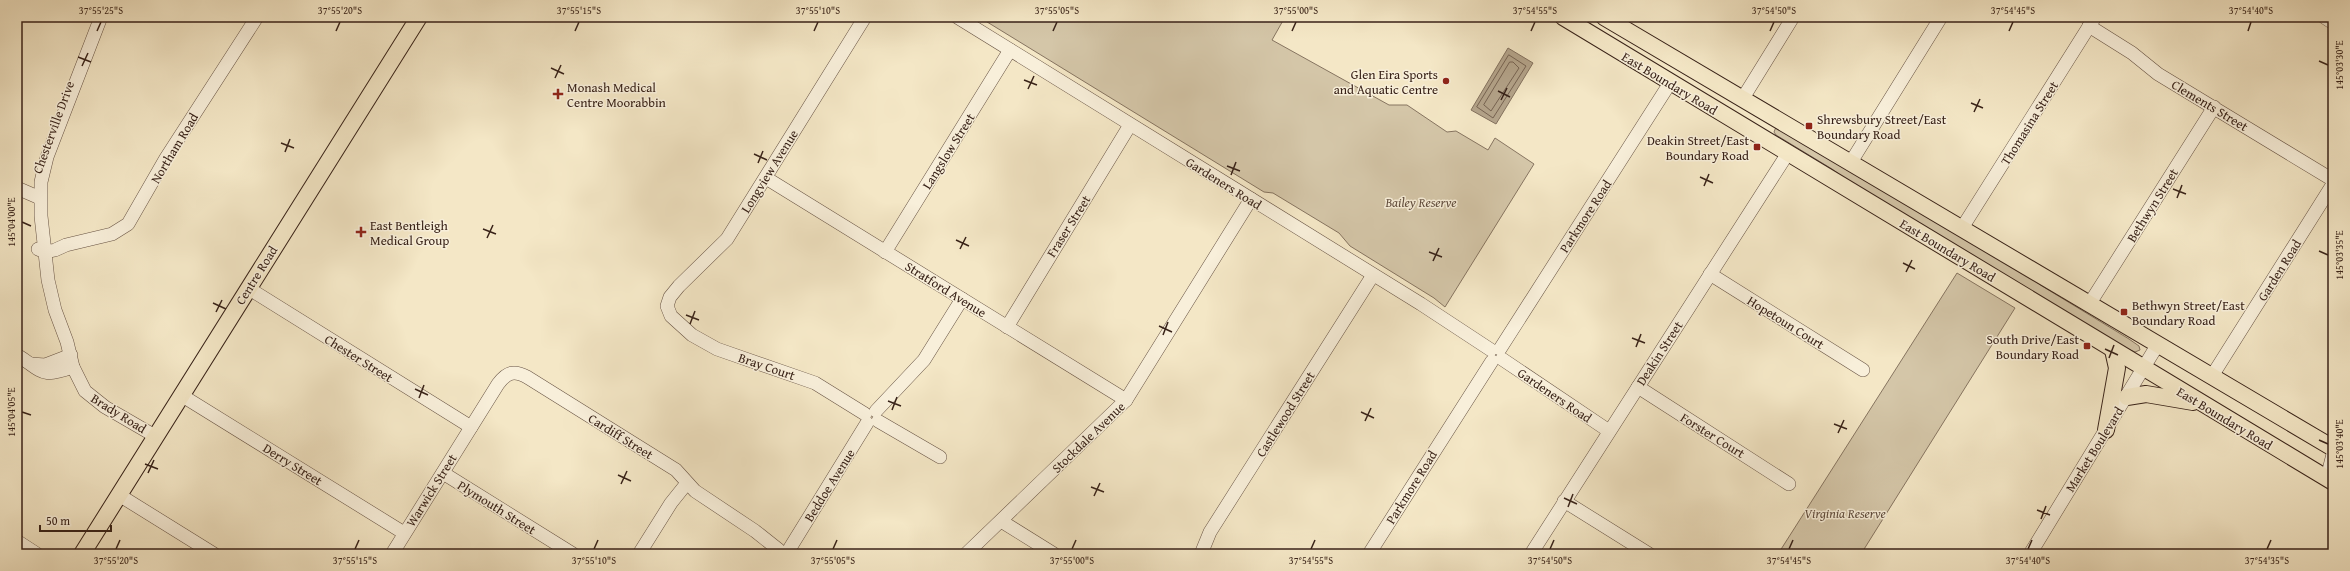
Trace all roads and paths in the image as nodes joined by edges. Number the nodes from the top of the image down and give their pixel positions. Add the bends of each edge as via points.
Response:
1 (94, 17) edge
2 (101, 17) edge
3 (257, 17) edge
4 (419, 17) edge
5 (865, 17) edge
6 (957, 17) edge
7 (1564, 17) edge
8 (1604, 17) edge
9 (1793, 17) edge
10 (1941, 17) edge
11 (2324, 17) edge
12 (2092, 22) edge
13 (2333, 23) edge
14 (1010, 50) junction
15 (1670, 83) junction
16 (1742, 98) junction
17 (2214, 108) junction
18 (1776, 118) junction
19 (1130, 125) junction
20 (1768, 141) junction
21 (1788, 153) junction
22 (1850, 162) junction
23 (766, 178) junction
24 (2333, 180) edge
25 (2333, 184) edge
26 (17, 188) edge
27 (17, 194) edge
28 (36, 197) junction
29 (1250, 199) junction
30 (1962, 228) junction
31 (43, 249) junction
32 (885, 252) junction
33 (1710, 274) junction
34 (1373, 275) junction
35 (248, 288) junction
36 (962, 299) junction
37 (2090, 303) junction
38 (670, 316) joint
39 (1006, 327) junction
40 (2158, 344) junction
41 (2113, 350) junction
42 (17, 355) edge
43 (1496, 355) junction
44 (69, 360) junction
45 (2144, 369) junction
46 (1862, 370) dead end
47 (2212, 376) junction
48 (1638, 387) junction
49 (181, 395) junction
50 (2127, 397) junction
51 (1126, 400) junction
52 (2202, 404) junction
53 (871, 417) junction
54 (471, 427) junction
55 (2106, 430) junction
56 (1609, 431) junction
57 (155, 436) junction
58 (2333, 448) edge
59 (2333, 454) edge
60 (940, 457) dead end
61 (443, 473) junction
62 (2330, 480) edge
63 (687, 483) junction
64 (1789, 484) dead end
65 (119, 495) junction
66 (1564, 501) junction
67 (1001, 521) junction
68 (404, 533) junction
69 (17, 541) edge
70 (785, 552) edge
71 (37, 554) edge
72 (82, 554) edge
73 (214, 554) edge
74 (392, 554) edge
75 (573, 554) edge
76 (639, 554) edge
77 (966, 554) edge
78 (1054, 554) edge
79 (1201, 554) edge
80 (1369, 554) edge
81 (1531, 554) edge
82 (1649, 554) edge
83 (2030, 554) edge

1 - 28 street, Chesterville Drive via 38,165
2 - 28 street, Chesterville Drive via 47,157
3 - 31 street, Northam Road via 160,168 132,220 112,234
4 - 35 main road, Centre Road
5 - 23 street, Longview Avenue
6 - 14 street, Gardeners Road
7 - 15 main road, East Boundary Road
8 - 16 main road, East Boundary Road
9 - 16 street
10 - 22 street
11 - 13 street
12 - 17 street, Clements Street via 2158,74
12 - 30 street, Thomasina Street
14 - 19 street, Gardeners Road
14 - 32 street, Langslow Street
15 - 20 main road, East Boundary Road
15 - 43 street, Parkmore Road
16 - 18 main road, East Boundary Road
16 - 20 main road via 1746,114
17 - 24 street, Clements Street
17 - 37 street, Bethwyn Street
18 - 20 main road
18 - 22 main road, East Boundary Road
19 - 29 street, Gardeners Road
19 - 39 street, Fraser Street
20 - 21 main road, East Boundary Road
21 - 33 street, Deakin Street
21 - 41 main road, East Boundary Road
22 - 30 main road, East Boundary Road
23 - 32 street, Stratford Avenue
23 - 38 street, Longview Avenue via 727,238 670,297 667,306
25 - 47 street, Garden Road
26 - 28 street
27 - 28 street
28 - 31 street, Chesterville Drive
29 - 34 street, Gardeners Road
29 - 51 street, Stockdale Avenue
30 - 37 main road, East Boundary Road
31 - 44 street, Chesterville Drive via 45,300
32 - 36 street, Stratford Avenue
33 - 46 street, Hopetoun Court
33 - 48 street, Deakin Street
34 - 43 street, Gardeners Road
34 - 79 street, Castlewood Street via 1210,532
35 - 49 main road, Centre Road
35 - 54 street, Chester Street
36 - 39 street, Stratford Avenue
36 - 53 street, Beddoe Avenue via 924,360
37 - 40 main road, East Boundary Road
38 - 53 street, Bray Court via 692,335 716,349 815,383
39 - 51 street, Stratford Avenue
40 - 45 street, Market Boulevard
40 - 47 main road, East Boundary Road
41 - 45 main road, East Boundary Road
41 - 55 main road via 2117,368
42 - 44 street via 40,372 48,374
43 - 56 street, Gardeners Road
43 - 80 street, Parkmore Road
44 - 57 street, Brady Road via 81,385 93,399
45 - 50 street, Market Boulevard
45 - 52 main road, East Boundary Road
47 - 58 main road, East Boundary Road
48 - 56 street, Deakin Street
48 - 64 street, Forster Court
49 - 57 main road, Centre Road
49 - 68 street, Derry Street
50 - 52 main road via 2146,394
50 - 55 street, Market Boulevard
51 - 67 street, Stockdale Avenue
52 - 62 main road, East Boundary Road
53 - 60 street, Bray Court
53 - 70 street, Beddoe Avenue
54 - 61 street, Warwick Street
54 - 63 street, Cardiff Street via 502,378 509,373 519,373 676,470
55 - 83 street, Market Boulevard
56 - 66 street, Deakin Street
57 - 65 main road, Centre Road
59 - 62 street
61 - 68 street, Warwick Street
61 - 75 street, Plymouth Street
63 - 70 street, Cardiff Street
63 - 76 street via 675,497
65 - 72 main road, Centre Road
65 - 73 street
66 - 81 street, Deakin Street
66 - 82 street
67 - 77 street, Stockdale Avenue
67 - 78 street
68 - 74 street, Warwick Street
69 - 71 street

